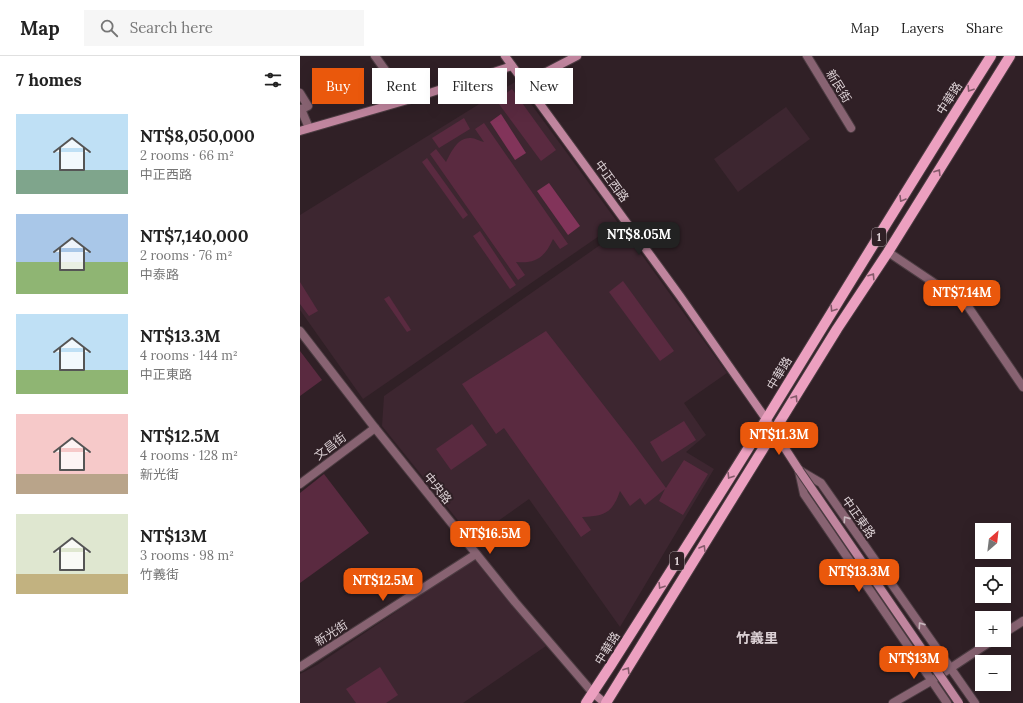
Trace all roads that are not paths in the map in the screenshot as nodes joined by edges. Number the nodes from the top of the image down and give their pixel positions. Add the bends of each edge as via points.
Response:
1 (375, 56) edge
2 (505, 56) edge
3 (577, 56) edge
4 (807, 56) edge
5 (991, 56) edge
6 (1010, 56) edge
7 (512, 66) junction
8 (383, 68) edge
9 (554, 68) edge
10 (515, 70) edge
11 (430, 92) edge
12 (300, 93) edge
13 (392, 104) edge
14 (540, 104) edge
15 (301, 109) edge
16 (309, 128) junction
17 (851, 128) dead end
18 (300, 131) edge
19 (888, 252) junction
20 (300, 331) edge
21 (1023, 388) edge
22 (766, 419) junction
23 (375, 428) junction
24 (774, 431) junction
25 (799, 470) junction
26 (300, 484) edge
27 (476, 554) junction
28 (1023, 621) edge
29 (1011, 629) edge
30 (983, 647) edge
31 (300, 667) edge
32 (948, 670) junction
33 (931, 681) junction
34 (594, 692) junction
35 (586, 703) edge
36 (605, 703) edge
37 (893, 703) edge
38 (947, 703) edge
39 (958, 703) edge
40 (975, 703) edge

1 - 8 street
2 - 7 main road, 中正西路
3 - 9 main road
4 - 17 street, 新民街
5 -> 22 main road, 中華路 / 1
19 -> 6 main road, 1
7 - 10 main road, 中正西路
7 - 11 main road
12 - 15 street via 308,106
13 - 16 main road
14 - 22 main road, 中正西路
15 - 16 street
16 - 18 main road
19 - 21 street via 968,305
24 -> 19 main road, 1
20 - 23 street, 中央路
22 - 24 main road, 中正西路
22 -> 34 main road, 中華路 / 1
23 - 26 street, 文昌街
23 - 27 street, 中央路
24 - 25 main road, 中正東路
36 -> 24 main road, 1
32 -> 25 street, 中正東路 via 821,483
25 - 33 street, 中正東路 via 804,494
25 - 39 main road, bridge
27 - 31 street, 新光街
27 - 34 street, 中央路
28 - 29 street
30 - 32 street
32 - 33 street
32 - 40 street, 中正東路
33 - 37 street
33 - 38 street, 中正東路
34 - 35 main road, 中華路 / 1
34 - 36 main road

